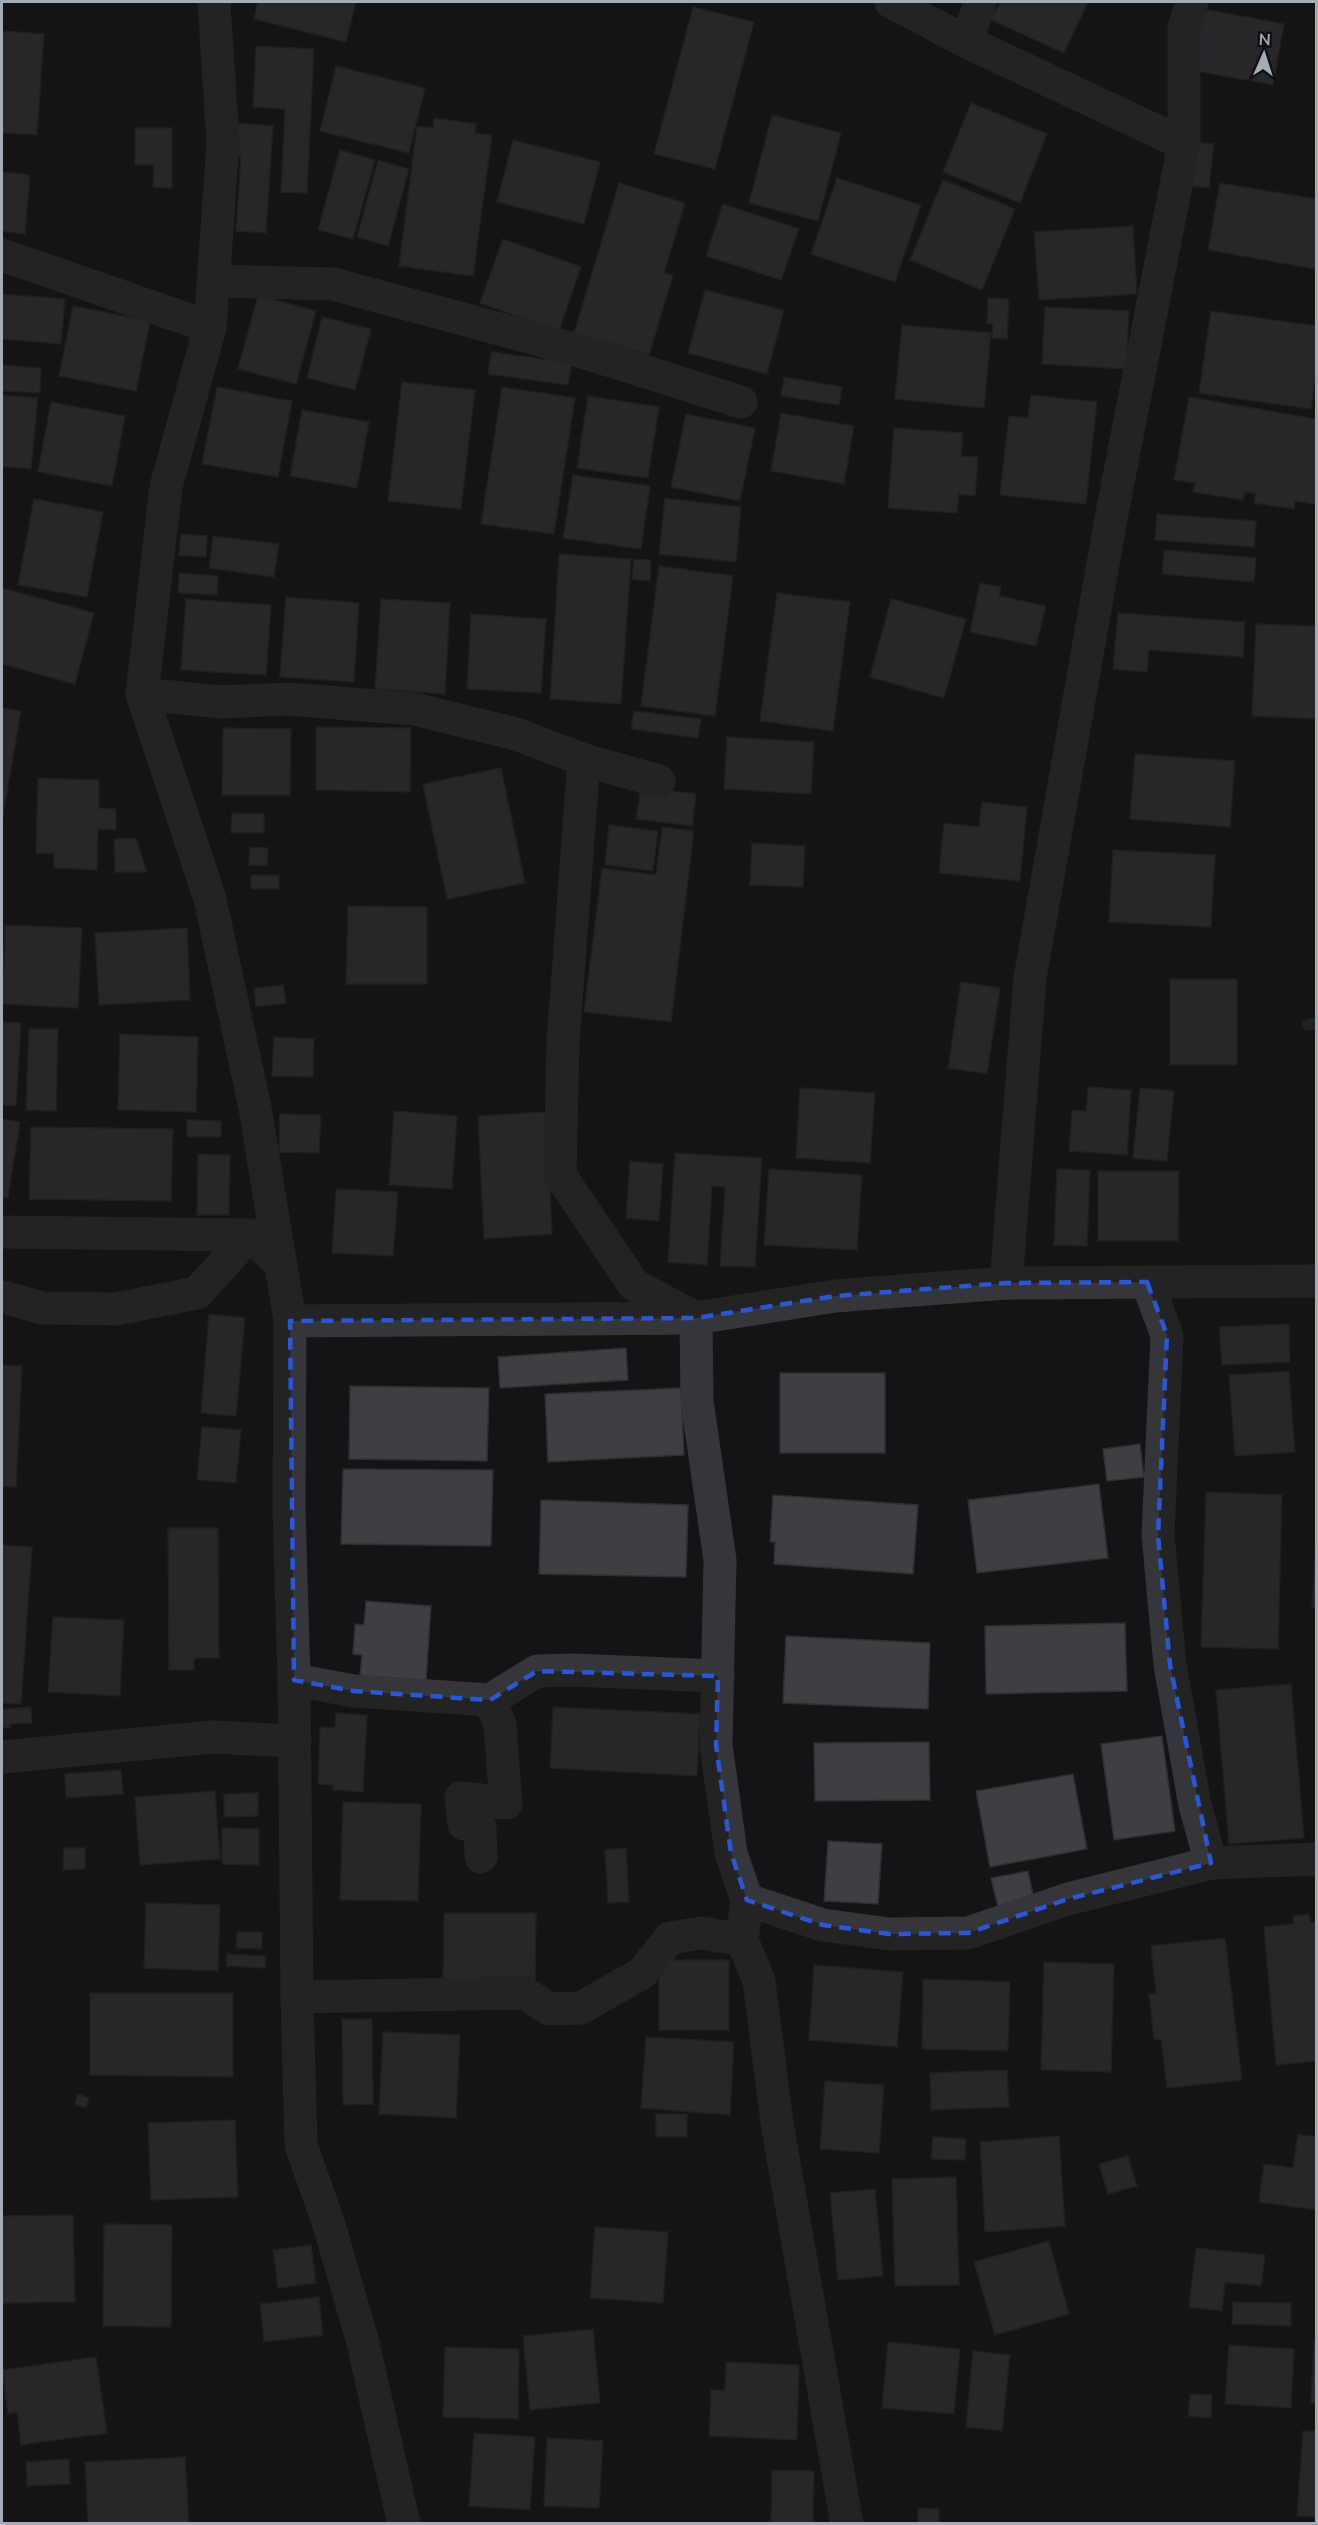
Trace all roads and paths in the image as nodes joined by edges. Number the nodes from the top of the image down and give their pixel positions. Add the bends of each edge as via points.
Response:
1 (214, 2) edge
2 (891, 2) edge
3 (980, 2) edge
4 (1192, 2) edge
5 (967, 42) junction
6 (1184, 144) junction
7 (2, 255) edge
8 (213, 282) junction
9 (210, 327) junction
10 (741, 402) dead end
11 (142, 694) junction
12 (584, 760) junction
13 (659, 780) dead end
14 (2, 1232) edge
15 (250, 1235) junction
16 (279, 1263) junction
17 (1317, 1281) edge
18 (1147, 1282) junction
19 (1006, 1283) junction
20 (2, 1297) edge
21 (696, 1317) junction
22 (290, 1321) junction
23 (718, 1676) junction
24 (294, 1680) junction
25 (490, 1700) junction
26 (295, 1741) junction
27 (2, 1757) edge
28 (481, 1857) dead end
29 (1317, 1859) edge
30 (1211, 1863) junction
31 (747, 1900) junction
32 (742, 1940) junction
33 (297, 1997) junction
34 (404, 2523) edge
35 (847, 2523) edge

1 - 8 street via 224,143
2 - 5 street
3 - 5 street
4 - 6 street via 1184,27
5 - 6 street
6 - 19 street via 1112,513 1030,978
7 - 9 street
8 - 9 street
8 - 10 street via 333,284 573,349
9 - 11 street via 166,488
11 - 12 street via 221,702 288,699 414,709 516,734
11 - 16 street via 210,899 255,1108
12 - 13 street
12 - 21 street via 562,1042 560,1175 634,1285
14 - 15 street
15 - 16 street
15 - 20 street via 197,1293 116,1309 43,1308
16 - 22 street
17 - 18 street
18 - 19 street
18 - 30 street via 1167,1335 1158,1535 1170,1665 1195,1805
19 - 21 street via 835,1296
21 - 22 street
21 - 23 street via 697,1401 720,1560
22 - 24 street via 289,1509
23 - 25 street via 537,1671
23 - 31 street via 716,1745 731,1853
24 - 25 street via 354,1690
24 - 26 street
25 - 28 street via 500,1725 506,1803 461,1798 464,1824 480,1827
26 - 27 street via 212,1737
26 - 33 street
29 - 30 street
30 - 31 street via 1068,1899 968,1933 889,1934 823,1925
31 - 32 street
32 - 33 street via 702,1933 670,1938 642,1973 581,2008 549,2009 525,1993
32 - 35 street via 759,1981 777,2123
33 - 34 street via 301,2145 362,2339

